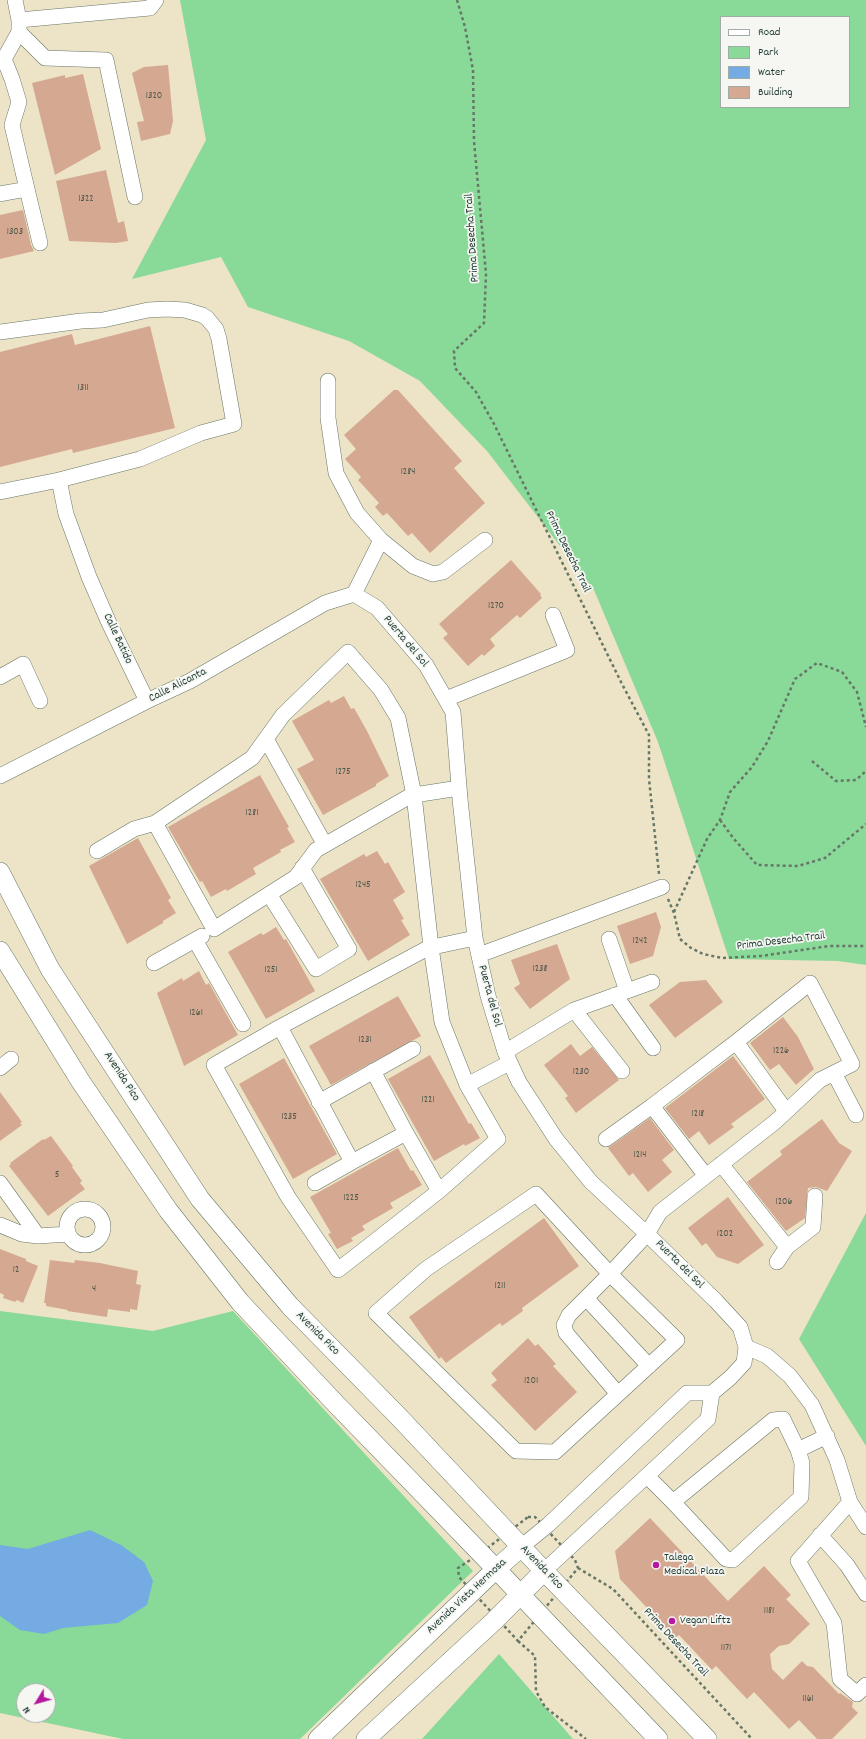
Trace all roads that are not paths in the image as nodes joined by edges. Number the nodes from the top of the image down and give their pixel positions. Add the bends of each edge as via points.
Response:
1 (15, 0) edge
2 (156, 0) edge
3 (19, 26) junction
4 (2, 59) edge
5 (27, 189) junction
6 (0, 194) edge
7 (136, 197) dead end
8 (40, 243) dead end
9 (0, 332) edge
10 (328, 381) dead end
11 (59, 480) junction
12 (0, 492) edge
13 (381, 540) junction
14 (485, 540) dead end
15 (354, 594) junction
16 (553, 615) dead end
17 (0, 677) edge
18 (446, 699) junction
19 (40, 700) dead end
20 (147, 701) junction
21 (266, 739) junction
22 (0, 776) edge
23 (459, 788) junction
24 (414, 796) junction
25 (155, 823) junction
26 (325, 845) junction
27 (97, 851) dead end
28 (302, 868) junction
29 (0, 872) edge
30 (662, 887) road end
31 (269, 894) junction
32 (214, 929) junction
33 (475, 938) junction
34 (609, 939) dead end
35 (195, 940) junction
36 (431, 947) junction
37 (0, 951) edge
38 (479, 954) junction
39 (154, 963) dead end
40 (652, 982) dead end
41 (621, 993) junction
42 (574, 1010) junction
43 (243, 1024) dead end
44 (280, 1027) junction
45 (736, 1042) junction
46 (653, 1048) dead end
47 (413, 1049) dead end
48 (507, 1058) junction
49 (373, 1071) junction
50 (622, 1071) dead end
51 (834, 1073) junction
52 (467, 1085) junction
53 (319, 1102) junction
54 (652, 1106) junction
55 (786, 1111) junction
56 (856, 1115) dead end
57 (406, 1133) junction
58 (606, 1139) dead end
59 (352, 1162) junction
60 (721, 1164) junction
61 (706, 1176) junction
62 (0, 1183) edge
63 (315, 1183) dead end
64 (439, 1191) junction
65 (815, 1196) dead end
66 (0, 1225) edge
67 (68, 1234) dead end
68 (647, 1234) junction
69 (38, 1236) junction
70 (787, 1247) junction
71 (777, 1262) dead end
72 (610, 1274) junction
73 (586, 1298) junction
74 (746, 1347) junction
75 (649, 1366) junction
76 (712, 1393) junction
77 (618, 1394) junction
78 (827, 1436) junction
79 (798, 1450) junction
80 (648, 1476) junction
81 (673, 1502) junction
82 (850, 1502) junction
83 (866, 1527) edge
84 (820, 1536) junction
85 (521, 1548) junction
86 (496, 1568) junction
87 (544, 1571) junction
88 (520, 1594) junction
89 (866, 1594) edge
90 (866, 1685) edge
91 (318, 1739) edge
92 (366, 1739) edge
93 (658, 1739) edge
94 (707, 1739) edge

1 - 3 street
2 - 3 street via 150,8
3 - 4 street
3 - 7 street via 45,58 106,60
4 - 5 street via 19,102 12,125
5 - 6 street
5 - 8 street
9 - 11 street via 103,320 148,310 167,309 185,310 202,315 216,329 234,424 201,433 134,460
10 - 13 street via 328,418 336,473 356,513
11 - 12 street
11 - 20 street, Calle Batido via 66,514 89,577
13 - 14 street via 413,566 433,574 443,572
13 - 15 street
15 - 18 street, Puerta del Sol via 377,608 426,665
15 - 20 street, Calle Alicanta via 325,603 190,681
16 - 18 street via 567,650
17 - 19 street via 23,664
18 - 23 street, Puerta del Sol via 453,712
20 - 22 street, Calle Alicanta
21 - 24 street via 283,715 348,652 381,690 398,718
21 - 25 street via 252,758
21 - 26 street
23 - 24 street
23 - 33 street, Puerta del Sol
24 - 26 street
24 - 36 street
25 - 27 street via 134,829
25 - 32 street
26 - 28 street via 316,850
28 - 31 street via 296,877
28 - 31 street via 349,949 316,969
29 - 85 main road, Avenida Pico via 50,969 200,1199 290,1306 398,1416
30 - 38 street
31 - 32 street
32 - 35 street
33 - 36 street
33 - 38 street, Puerta del Sol
34 - 41 street
35 - 39 street
35 - 43 street
36 - 44 street
36 - 52 street via 442,1022
37 - 86 main road via 81,1082 146,1178 240,1302
38 - 48 street, Puerta del Sol via 488,996
40 - 41 street
41 - 42 street
41 - 46 street
42 - 48 street
42 - 50 street
44 - 53 street
44 - 64 street via 214,1065 288,1197 338,1270
45 - 51 street via 810,983 852,1064
45 - 54 street
45 - 55 street
47 - 49 street
48 - 52 street
48 - 68 street, Puerta del Sol via 519,1082 556,1139 591,1182
49 - 53 street
49 - 57 street
51 - 55 street via 820,1080
51 - 56 street
52 - 64 street via 498,1139
53 - 59 street
54 - 58 street
54 - 61 street
55 - 60 street
57 - 59 street
57 - 64 street
59 - 63 street
60 - 61 street
60 - 70 street
61 - 68 street via 660,1212
62 - 69 street
65 - 70 street via 813,1227
66 - 69 street via 22,1234
67 - 69 street
68 - 72 street
68 - 74 street, Puerta del Sol via 740,1327
70 - 71 street
72 - 73 street
72 - 75 street via 677,1340
72 - 77 street via 536,1194 426,1269 376,1313 516,1451 555,1452
73 - 75 street
73 - 77 street via 569,1315 564,1325 566,1333
74 - 76 street via 744,1363
74 - 78 street via 767,1356 790,1376 812,1405
75 - 77 street
76 - 80 street via 708,1420
76 - 85 street, Avenida Vista Hermosa via 687,1393
78 - 79 street
78 - 82 street
79 - 81 street via 783,1419 774,1420
79 - 81 street via 802,1463 801,1497 734,1560 726,1559
80 - 81 street
80 - 87 street
82 - 83 street
82 - 84 street
84 - 89 street via 847,1565
84 - 90 street via 798,1561 834,1623 840,1679 857,1694
85 - 86 main road, Avenida Vista Hermosa
85 - 87 main road, Avenida Pico
86 - 88 main road
86 - 91 main road, Avenida Vista Hermosa
87 - 88 main road
87 - 94 main road, Avenida Pico
88 - 92 main road
88 - 93 main road

